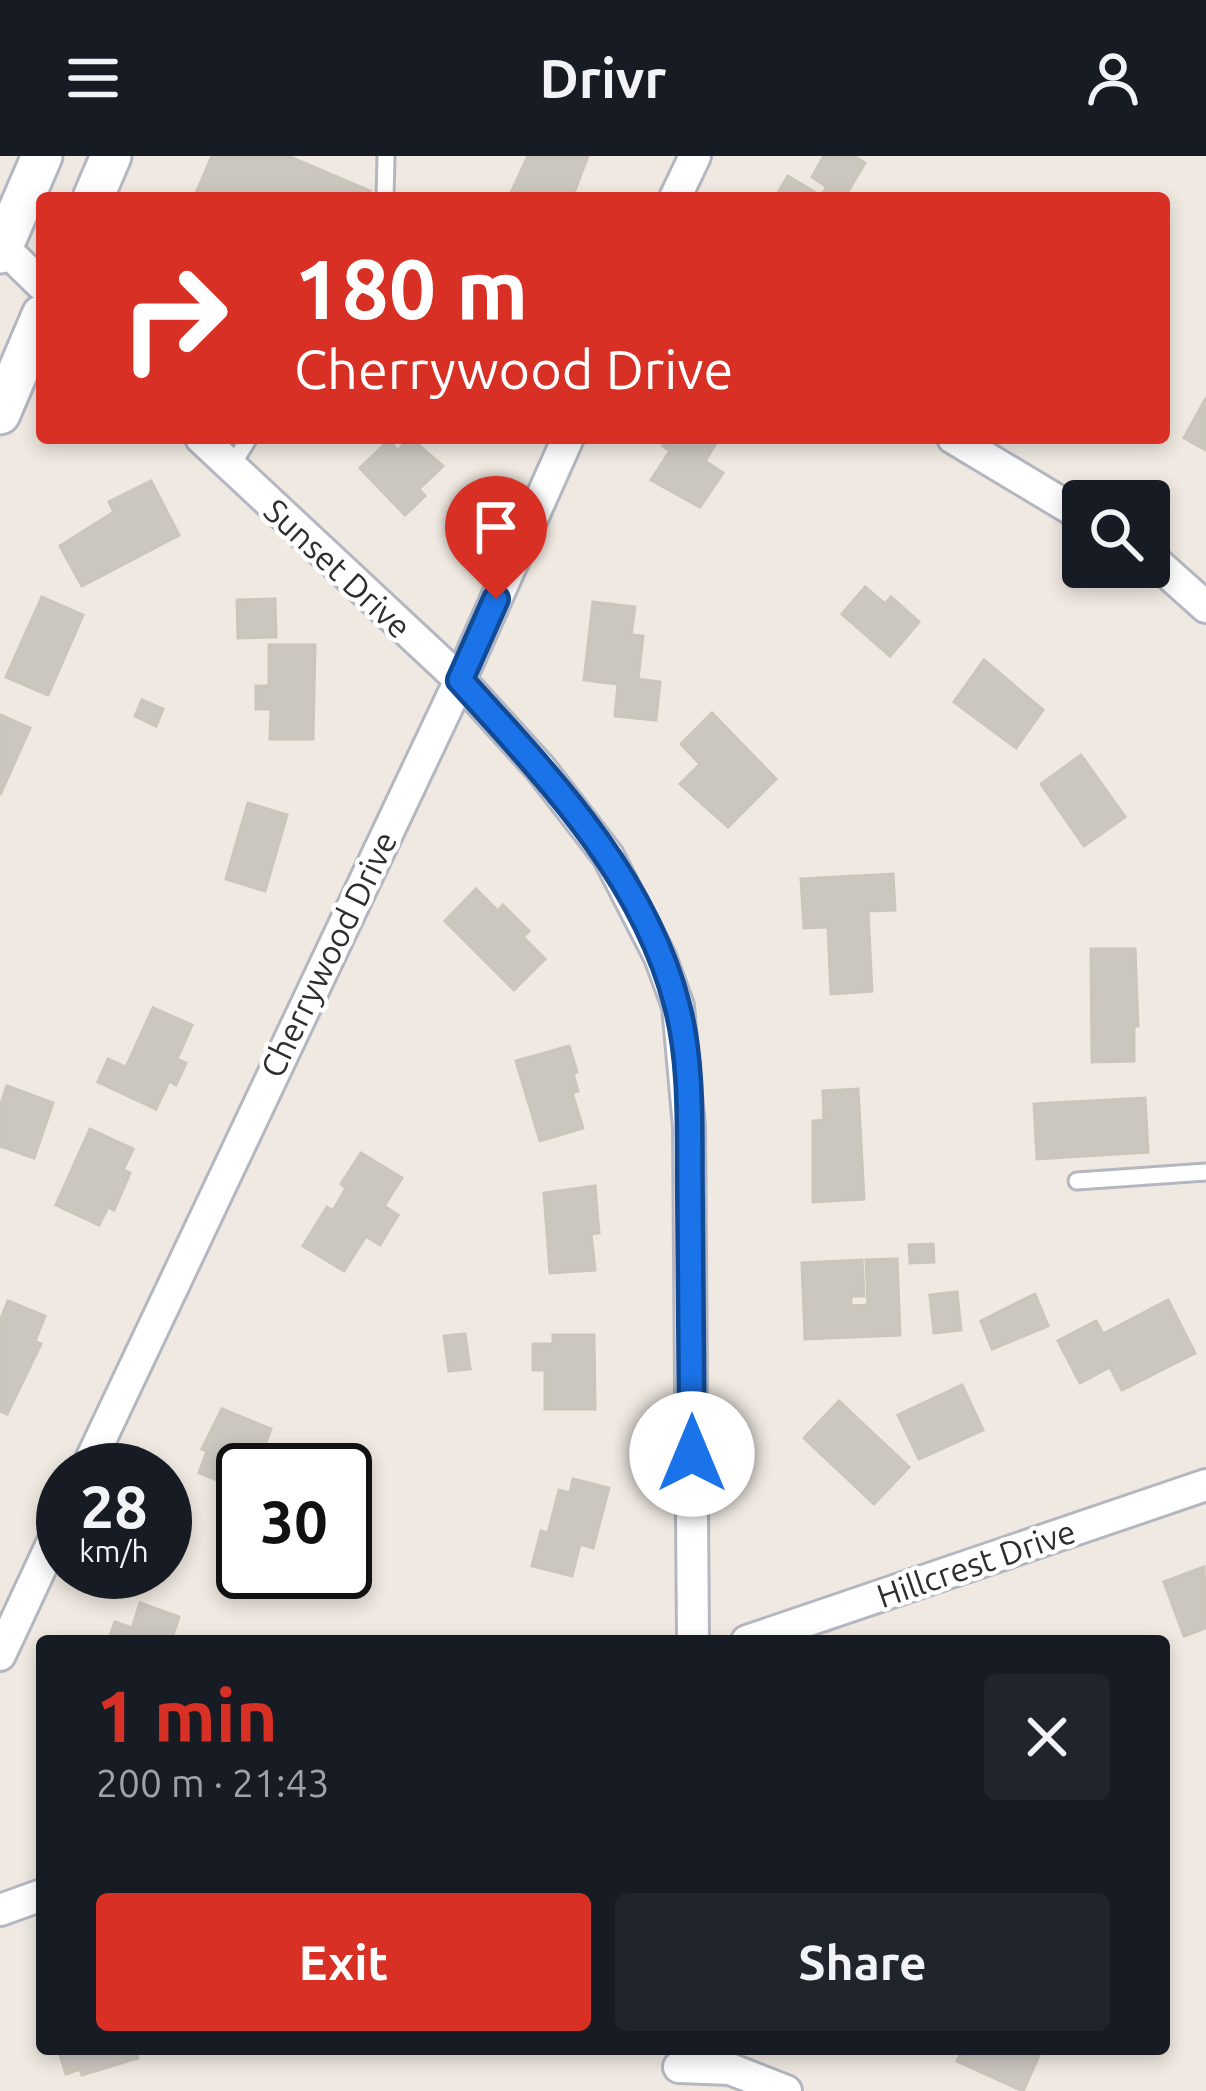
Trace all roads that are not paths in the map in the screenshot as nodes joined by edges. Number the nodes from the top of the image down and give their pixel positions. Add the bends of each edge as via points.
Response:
1 (42, 156) edge
2 (111, 156) edge
3 (386, 156) edge
4 (694, 156) edge
5 (96, 192) edge
6 (385, 192) edge
7 (678, 192) edge
8 (1, 248) edge
9 (36, 280) edge
10 (36, 329) edge
11 (0, 414) edge
12 (207, 444) edge
13 (245, 444) edge
14 (565, 444) edge
15 (962, 444) edge
16 (231, 467) junction
17 (1062, 503) edge
18 (1170, 575) edge
19 (1206, 607) edge
20 (460, 680) junction
21 (1206, 1172) edge
22 (1077, 1181) dead end
23 (99, 1443) edge
24 (1206, 1485) edge
25 (36, 1577) edge
26 (693, 1635) edge
27 (765, 1635) edge
28 (0, 1654) edge
29 (36, 1897) edge
30 (0, 1910) edge
31 (679, 2069) edge
32 (786, 2091) edge

1 - 8 main road
2 - 5 main road
3 - 6 lane
4 - 7 street
8 - 9 street
10 - 11 main road
12 - 16 street, Sunset Drive
13 - 16 lane
14 - 20 street, Cherrywood Drive
15 - 17 street
16 - 20 street, Sunset Drive
18 - 19 street
20 - 23 street, Cherrywood Drive
20 - 26 street, Sunset Drive via 608,856 639,909 677,1006 689,1127
21 - 22 lane
24 - 27 street, Hillcrest Drive
25 - 28 street
29 - 30 street
31 - 32 street via 730,2069

